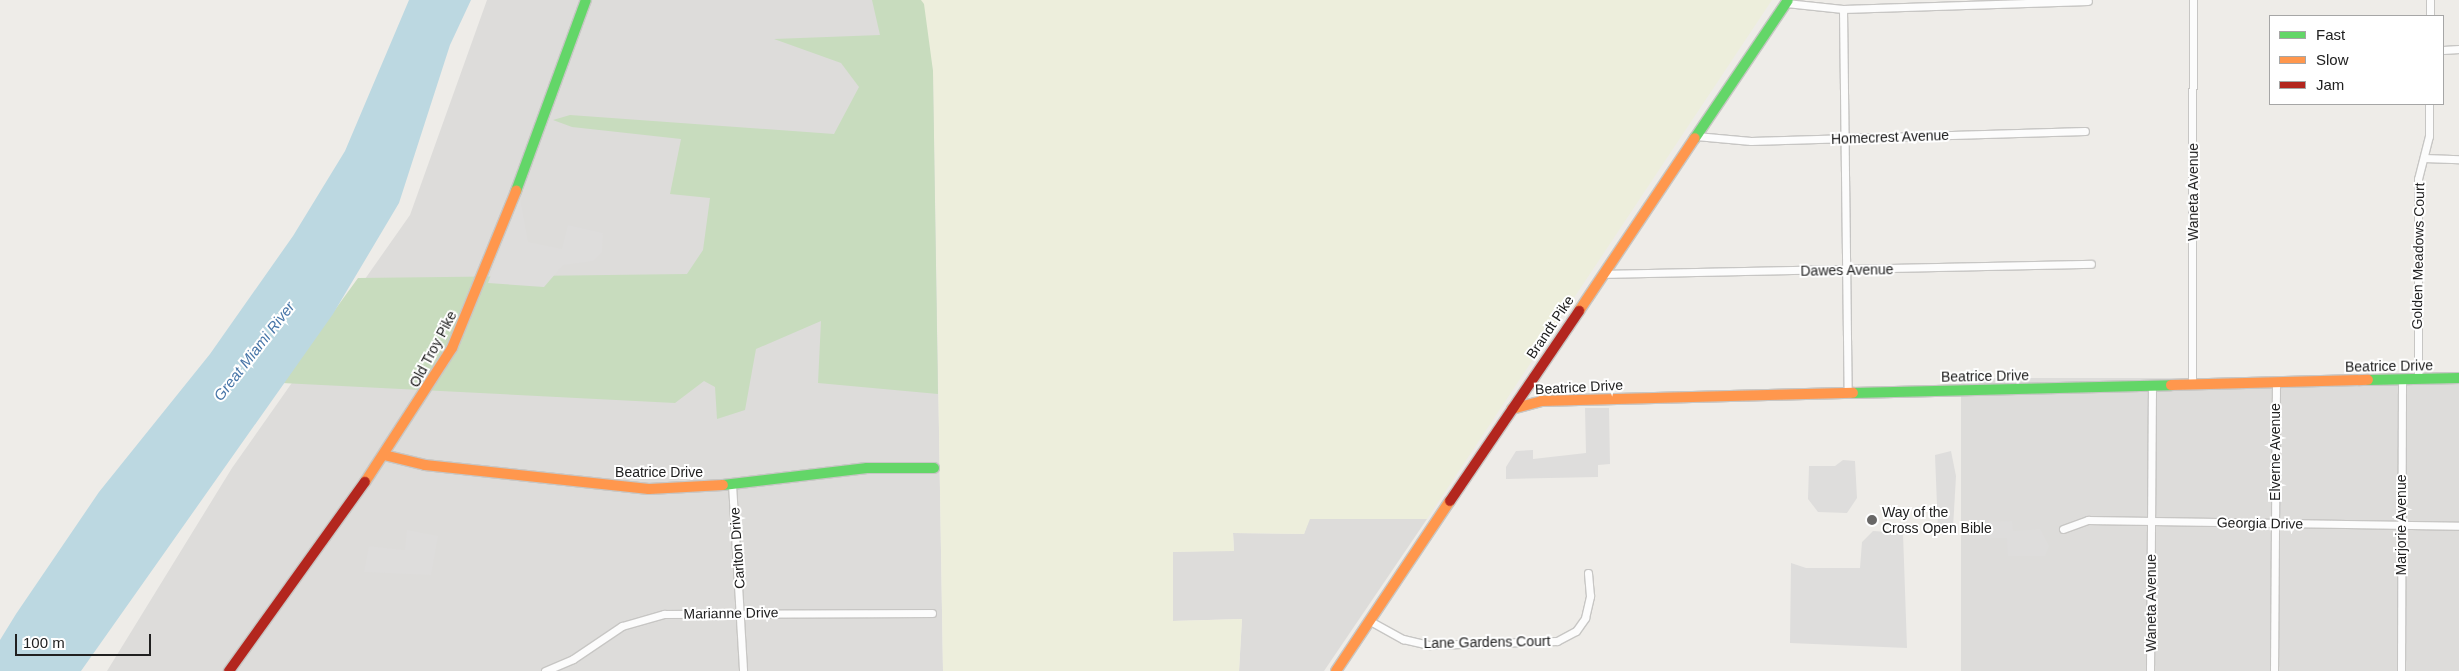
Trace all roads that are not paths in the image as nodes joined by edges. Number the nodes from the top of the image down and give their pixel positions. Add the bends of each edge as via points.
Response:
1 (586, 0) edge
2 (2193, 0) edge
3 (2430, 0) edge
4 (1787, 1) edge
5 (2088, 1) edge
6 (1843, 9) junction
7 (2430, 15) edge
8 (2459, 49) edge
9 (2444, 50) edge
10 (2430, 105) edge
11 (2085, 131) dead end
12 (1696, 136) junction
13 (1845, 138) junction
14 (2424, 158) junction
15 (2459, 158) edge
16 (2092, 264) dead end
17 (1846, 270) junction
18 (1603, 274) junction
19 (2459, 378) edge
20 (2418, 379) junction
21 (2402, 380) junction
22 (2276, 383) junction
23 (2192, 385) junction
24 (2152, 386) junction
25 (1848, 393) junction
26 (1512, 409) junction
27 (384, 455) junction
28 (934, 468) dead end
29 (732, 484) junction
30 (2151, 521) junction
31 (2275, 523) junction
32 (2401, 525) junction
33 (2459, 526) edge
34 (2063, 529) dead end
35 (1588, 573) dead end
36 (740, 611) junction
37 (932, 613) dead end
38 (1370, 621) junction
39 (564, 668) edge
40 (229, 671) edge
41 (545, 671) edge
42 (743, 671) edge
43 (1336, 671) edge
44 (2150, 671) edge
45 (2274, 671) edge
46 (2401, 671) edge

1 - 27 main road, Old Troy Pike via 464,323
2 - 23 street, Waneta Avenue
3 - 7 street
4 - 6 street
4 - 12 main road, Brandt Pike
5 - 6 street
6 - 13 street
8 - 9 street
10 - 14 street, Golden Meadows Court
11 - 13 street, Homecrest Avenue
12 - 13 street, Homecrest Avenue via 1720,141
12 - 18 main road, Brandt Pike
13 - 17 street
14 - 15 street
14 - 20 street, Golden Meadows Court via 2418,179
16 - 17 street, Dawes Avenue
17 - 18 street, Dawes Avenue
17 - 25 street
18 - 26 main road, Brandt Pike
19 - 20 main road, Beatrice Drive
20 - 21 main road, Beatrice Drive
21 - 22 main road, Beatrice Drive
21 - 32 street, Marjorie Avenue
22 - 23 main road, Beatrice Drive
22 - 31 street, Elverne Avenue
23 - 24 main road, Beatrice Drive
24 - 25 main road, Beatrice Drive
24 - 30 street, Waneta Avenue
25 - 26 main road, Beatrice Drive via 1541,401
26 - 38 main road, Brandt Pike
27 - 29 main road, Beatrice Drive via 425,465 610,486
27 - 40 main road, Old Troy Pike
28 - 29 main road, Beatrice Drive via 843,470
29 - 36 street, Carlton Drive
30 - 31 street, Georgia Drive
30 - 34 street, Georgia Drive via 2088,520
30 - 44 street, Waneta Avenue
31 - 32 street, Georgia Drive
31 - 45 street, Elverne Avenue
32 - 33 street, Georgia Drive
32 - 46 street, Marjorie Avenue
35 - 38 street, Lane Gardens Court via 1590,596 1585,618 1576,631 1557,641 1429,645 1403,639
36 - 37 street, Marianne Drive
36 - 39 street, Marianne Drive via 664,614 636,620
36 - 42 street, Carlton Drive
38 - 43 main road, Brandt Pike
39 - 41 street, Marianne Drive

